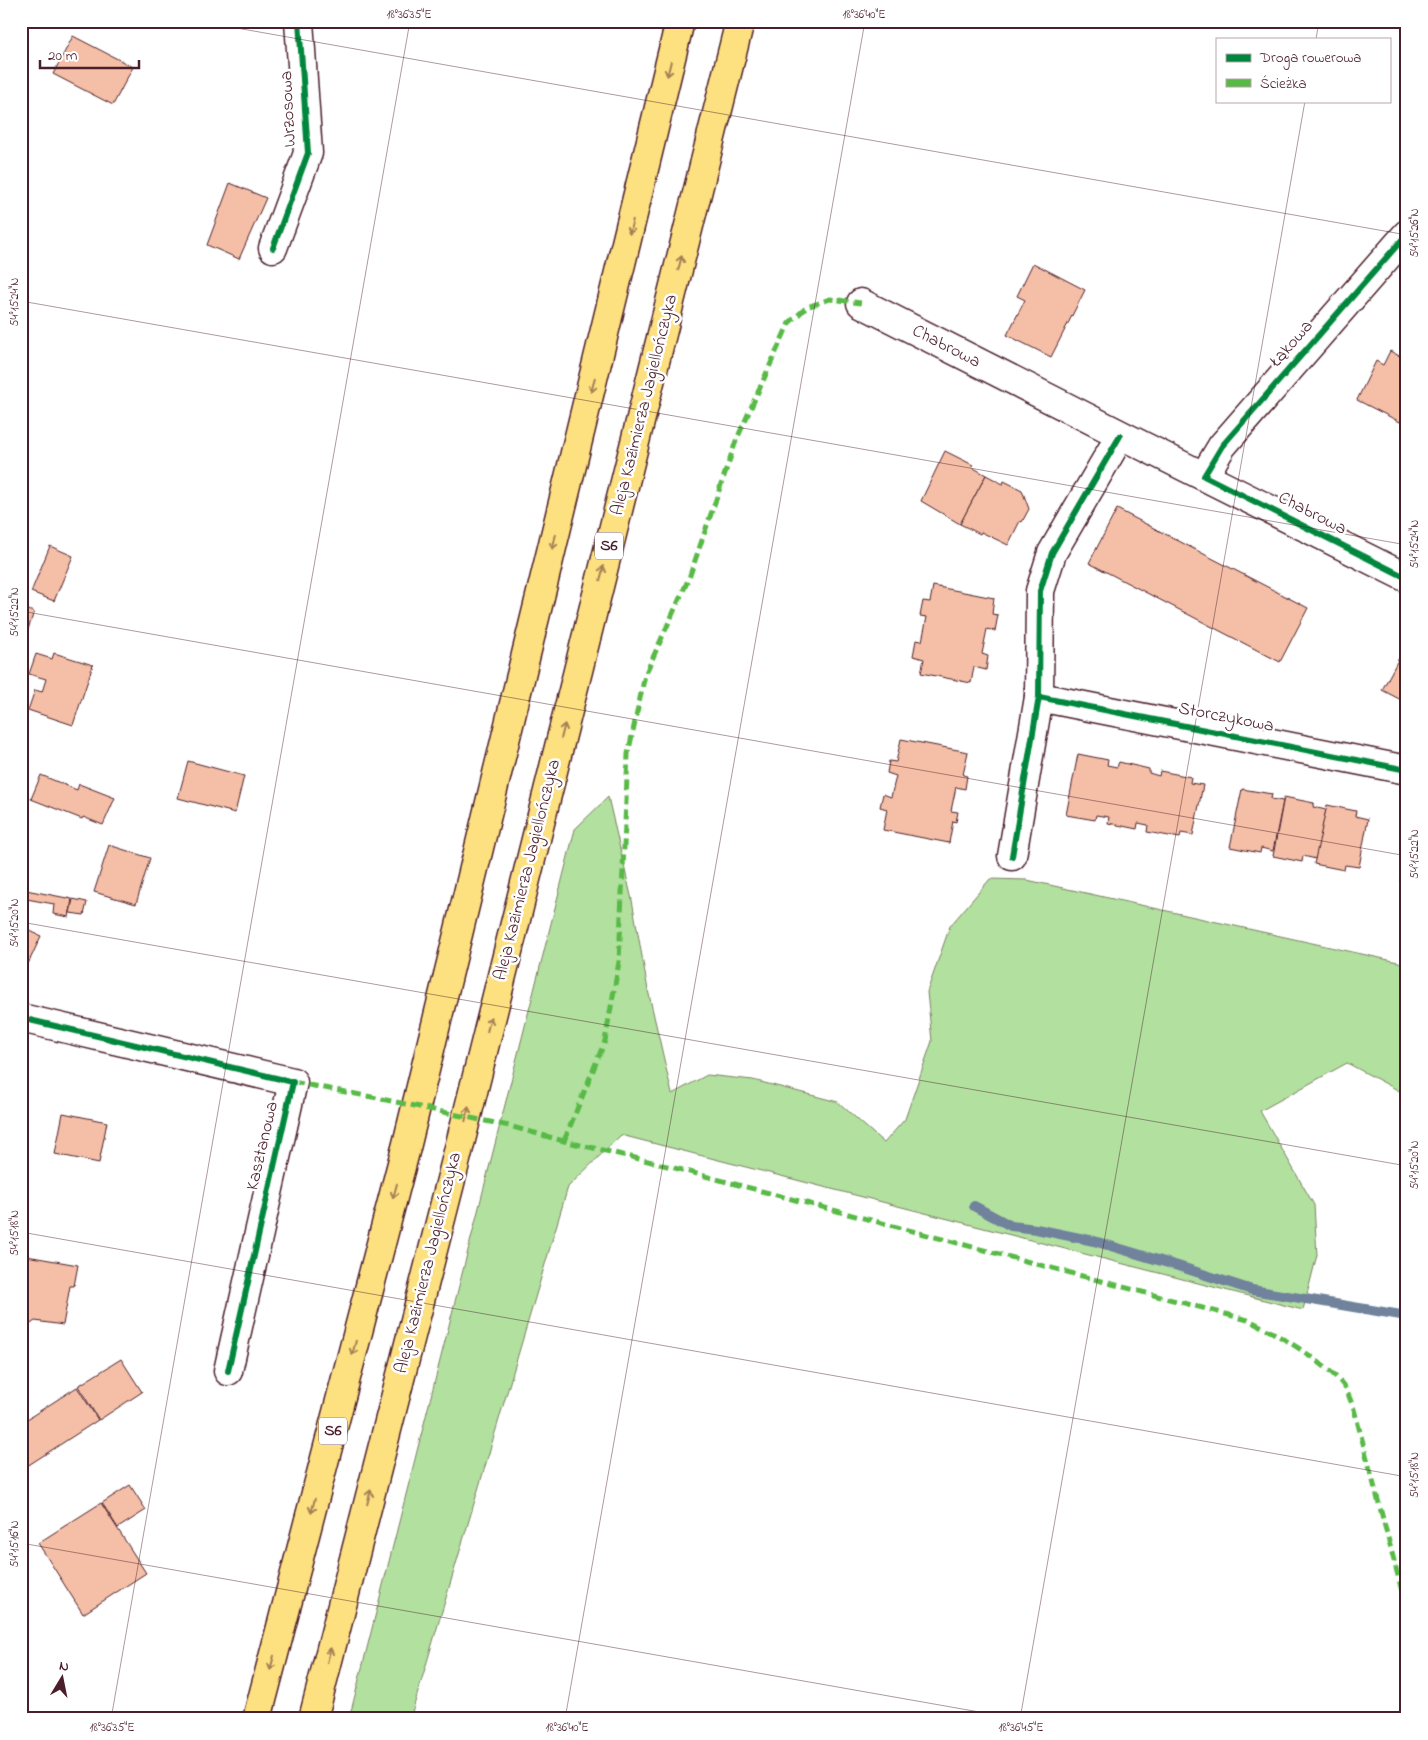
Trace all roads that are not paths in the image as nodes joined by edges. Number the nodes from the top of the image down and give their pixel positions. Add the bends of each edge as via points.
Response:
1 (299, 21) edge
2 (680, 21) edge
3 (740, 21) edge
4 (1407, 234) edge
5 (273, 248) dead end
6 (861, 303) dead end
7 (1120, 436) junction
8 (1204, 476) junction
9 (1407, 578) edge
10 (1039, 697) junction
11 (1407, 770) edge
12 (1012, 856) dead end
13 (21, 1018) edge
14 (228, 1371) dead end
15 (257, 1719) edge
16 (313, 1719) edge

1 - 5 street, Wrzosowa via 308,153
2 -> 15 highway, S6 via 428,1061
16 -> 3 highway, Aleja Kazimierza Jagiellończyka / S6
4 - 8 street, Łąkowa via 1222,446
6 - 7 street, Chabrowa
7 - 8 street, Chabrowa
7 - 10 street via 1052,553 1040,591
8 - 9 street, Chabrowa
10 - 11 street, Storczykowa
10 - 12 street
13 - 14 street, Kasztanowa via 293,1082

